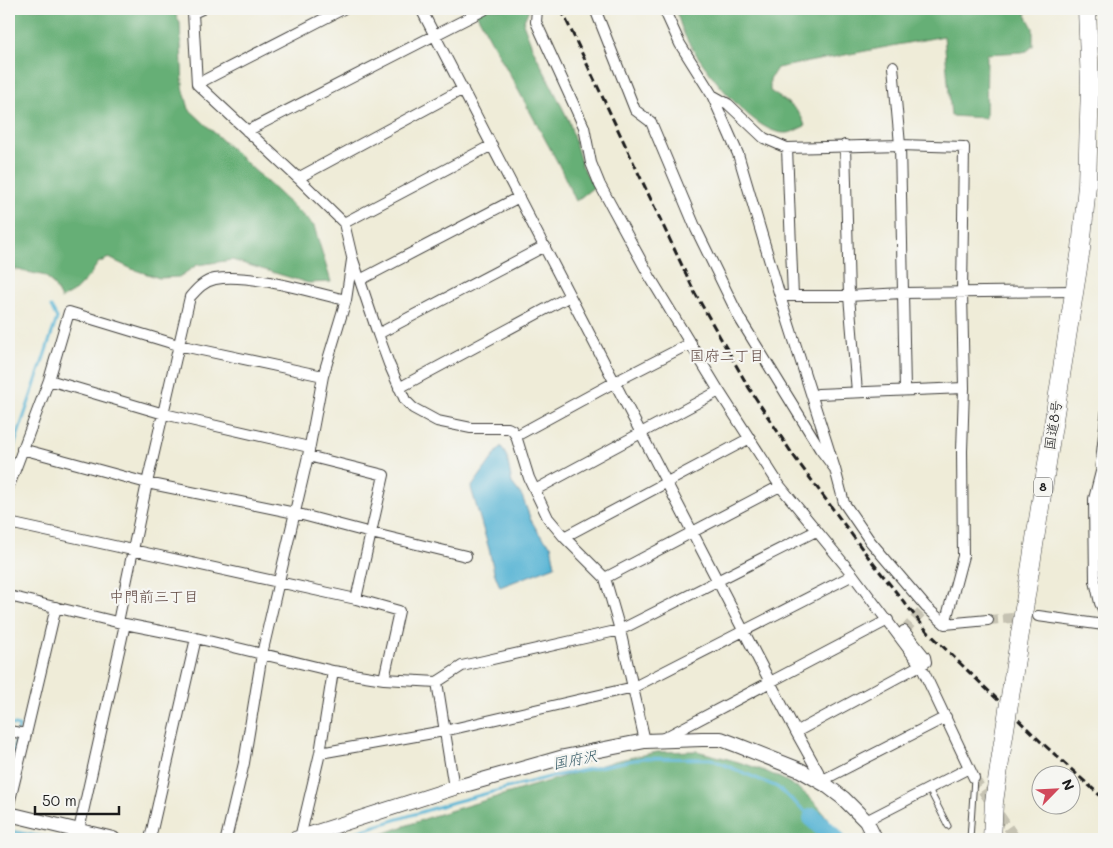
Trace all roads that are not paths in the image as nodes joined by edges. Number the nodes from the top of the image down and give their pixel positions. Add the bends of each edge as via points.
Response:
1 (343, 9) edge
2 (422, 9) edge
3 (537, 9) edge
4 (595, 9) edge
5 (664, 9) edge
6 (1088, 9) edge
7 (195, 10) edge
8 (484, 10) edge
9 (435, 35) junction
10 (893, 66) dead end
11 (197, 84) junction
12 (1097, 85) edge
13 (463, 89) junction
14 (712, 95) junction
15 (247, 131) junction
16 (492, 145) junction
17 (846, 145) junction
18 (900, 145) junction
19 (787, 148) junction
20 (298, 178) junction
21 (519, 197) junction
22 (344, 223) junction
23 (545, 246) junction
24 (352, 257) junction
25 (360, 280) junction
26 (1075, 291) junction
27 (962, 292) junction
28 (902, 293) junction
29 (570, 296) junction
30 (780, 296) junction
31 (793, 296) junction
32 (849, 296) junction
33 (346, 300) junction
34 (378, 334) junction
35 (691, 343) junction
36 (178, 345) junction
37 (323, 376) junction
38 (49, 380) junction
39 (615, 382) junction
40 (399, 388) junction
41 (964, 388) junction
42 (906, 390) junction
43 (719, 391) junction
44 (857, 392) junction
45 (818, 394) dead end
46 (1104, 412) edge
47 (164, 414) junction
48 (641, 432) junction
49 (516, 436) junction
50 (750, 438) junction
51 (22, 449) junction
52 (308, 452) junction
53 (1104, 460) edge
54 (836, 469) junction
55 (667, 482) junction
56 (147, 483) junction
57 (9, 486) edge
58 (780, 486) junction
59 (535, 490) junction
60 (1094, 499) junction
61 (295, 513) junction
62 (9, 523) edge
63 (816, 531) junction
64 (692, 532) junction
65 (371, 533) junction
66 (564, 537) junction
67 (134, 549) junction
68 (466, 556) dead end
69 (853, 575) junction
70 (605, 578) junction
71 (717, 580) junction
72 (278, 582) junction
73 (9, 596) edge
74 (356, 599) junction
75 (56, 607) junction
76 (1104, 611) edge
77 (1038, 616) tunnel mouth
78 (888, 620) junction
79 (988, 620) tunnel mouth
80 (121, 623) junction
81 (944, 624) junction
82 (1104, 625) edge
83 (620, 630) junction
84 (744, 631) junction
85 (904, 631) dead end
86 (196, 638) junction
87 (262, 654) junction
88 (921, 666) junction
89 (334, 671) junction
90 (384, 679) junction
91 (437, 682) junction
92 (770, 682) junction
93 (634, 687) junction
94 (946, 716) junction
95 (444, 730) junction
96 (9, 731) edge
97 (796, 732) junction
98 (26, 734) junction
99 (662, 739) junction
100 (645, 741) junction
101 (320, 753) junction
102 (969, 768) junction
103 (974, 778) joint
104 (825, 783) junction
105 (454, 788) junction
106 (929, 789) junction
107 (9, 804) edge
108 (9, 814) edge
109 (866, 821) junction
110 (948, 826) dead end
111 (79, 830) junction
112 (298, 838) edge
113 (113, 839) edge
114 (150, 839) edge
115 (226, 839) edge
116 (875, 839) edge
117 (970, 839) edge
118 (992, 839) edge

1 - 11 street
2 - 9 street
3 - 35 street via 536,22 584,127 591,163 600,185 650,278
4 - 54 street via 635,110 651,122 696,229 740,320 820,449
5 - 14 street via 680,44
6 - 12 highway, 国道8号 / 8
7 - 11 street
8 - 9 street
9 - 13 street
9 - 15 street
10 - 18 street
11 - 15 street
12 - 26 highway, 国道8号 / 8
13 - 16 street
13 - 20 street
14 - 19 street via 728,104 764,138
14 - 30 street via 738,154
15 - 20 street
16 - 21 street
16 - 22 street
17 - 18 street
17 - 19 street
17 - 32 street
18 - 27 street via 964,147
18 - 28 street
19 - 31 street
20 - 22 street
21 - 23 street
21 - 25 street
22 - 24 street
23 - 29 street
23 - 34 street
24 - 25 street
24 - 33 street
25 - 34 street
26 - 27 street
26 - 118 highway, 国道8号 / 8, bridge via 1001,755
27 - 28 street
27 - 41 street
28 - 32 street
28 - 42 street
29 - 39 street
29 - 40 street
30 - 31 street
30 - 54 street
31 - 32 street
32 - 44 street
33 - 36 street via 249,278 214,279 204,283 190,297
33 - 37 street
34 - 40 street
35 - 39 street
35 - 43 street
36 - 37 street
36 - 38 street via 70,312
36 - 47 street
37 - 52 street
38 - 47 street
38 - 51 street
39 - 48 street
39 - 49 street
40 - 49 street via 413,408 437,421 471,428 508,428
41 - 42 street
41 - 81 street via 963,556
42 - 44 street
43 - 48 street
43 - 50 street
44 - 45 street
46 - 60 lane
47 - 52 street
47 - 56 street
48 - 55 street
48 - 59 street
49 - 59 street
50 - 55 street
50 - 58 street
51 - 56 street
51 - 57 street
52 - 61 street
52 - 65 street via 384,476
53 - 60 street
54 - 81 street via 844,503 870,541
55 - 64 street
55 - 66 street
56 - 61 street
56 - 67 street
58 - 63 street
58 - 64 street
59 - 66 street via 548,518
60 - 76 street via 1095,582
61 - 65 street
61 - 72 street
62 - 67 street
63 - 69 street
63 - 71 street
64 - 70 street
64 - 71 street
65 - 68 street
65 - 74 street
66 - 70 street
67 - 72 street
67 - 80 street
69 - 78 street
69 - 84 street
70 - 83 street
71 - 83 street
71 - 84 street
72 - 74 street
72 - 87 street
73 - 75 street
74 - 90 street via 399,611
75 - 80 street
75 - 98 street
77 - 82 street
78 - 88 street
78 - 92 street
79 - 81 street
80 - 86 street
80 - 111 street
83 - 91 street via 462,666
83 - 93 street
84 - 92 street
84 - 93 street
85 - 88 street via 925,658 926,662
86 - 87 street
86 - 114 street
87 - 89 street
87 - 115 street via 244,763
88 - 94 street
88 - 97 street
89 - 90 street
89 - 101 street
90 - 91 street
91 - 95 street
92 - 97 street
92 - 99 street
93 - 95 street
93 - 100 street
94 - 102 street
94 - 104 street
95 - 101 street
95 - 105 street
96 - 98 street
97 - 104 street
98 - 107 street
99 - 100 street
99 - 104 street via 720,740 738,744
100 - 105 street via 564,757
101 - 112 street
102 - 103 street
102 - 106 street
103 - 117 lane
104 - 109 street
105 - 112 street
106 - 109 street
106 - 110 lane
108 - 111 street
109 - 116 street
111 - 113 street

